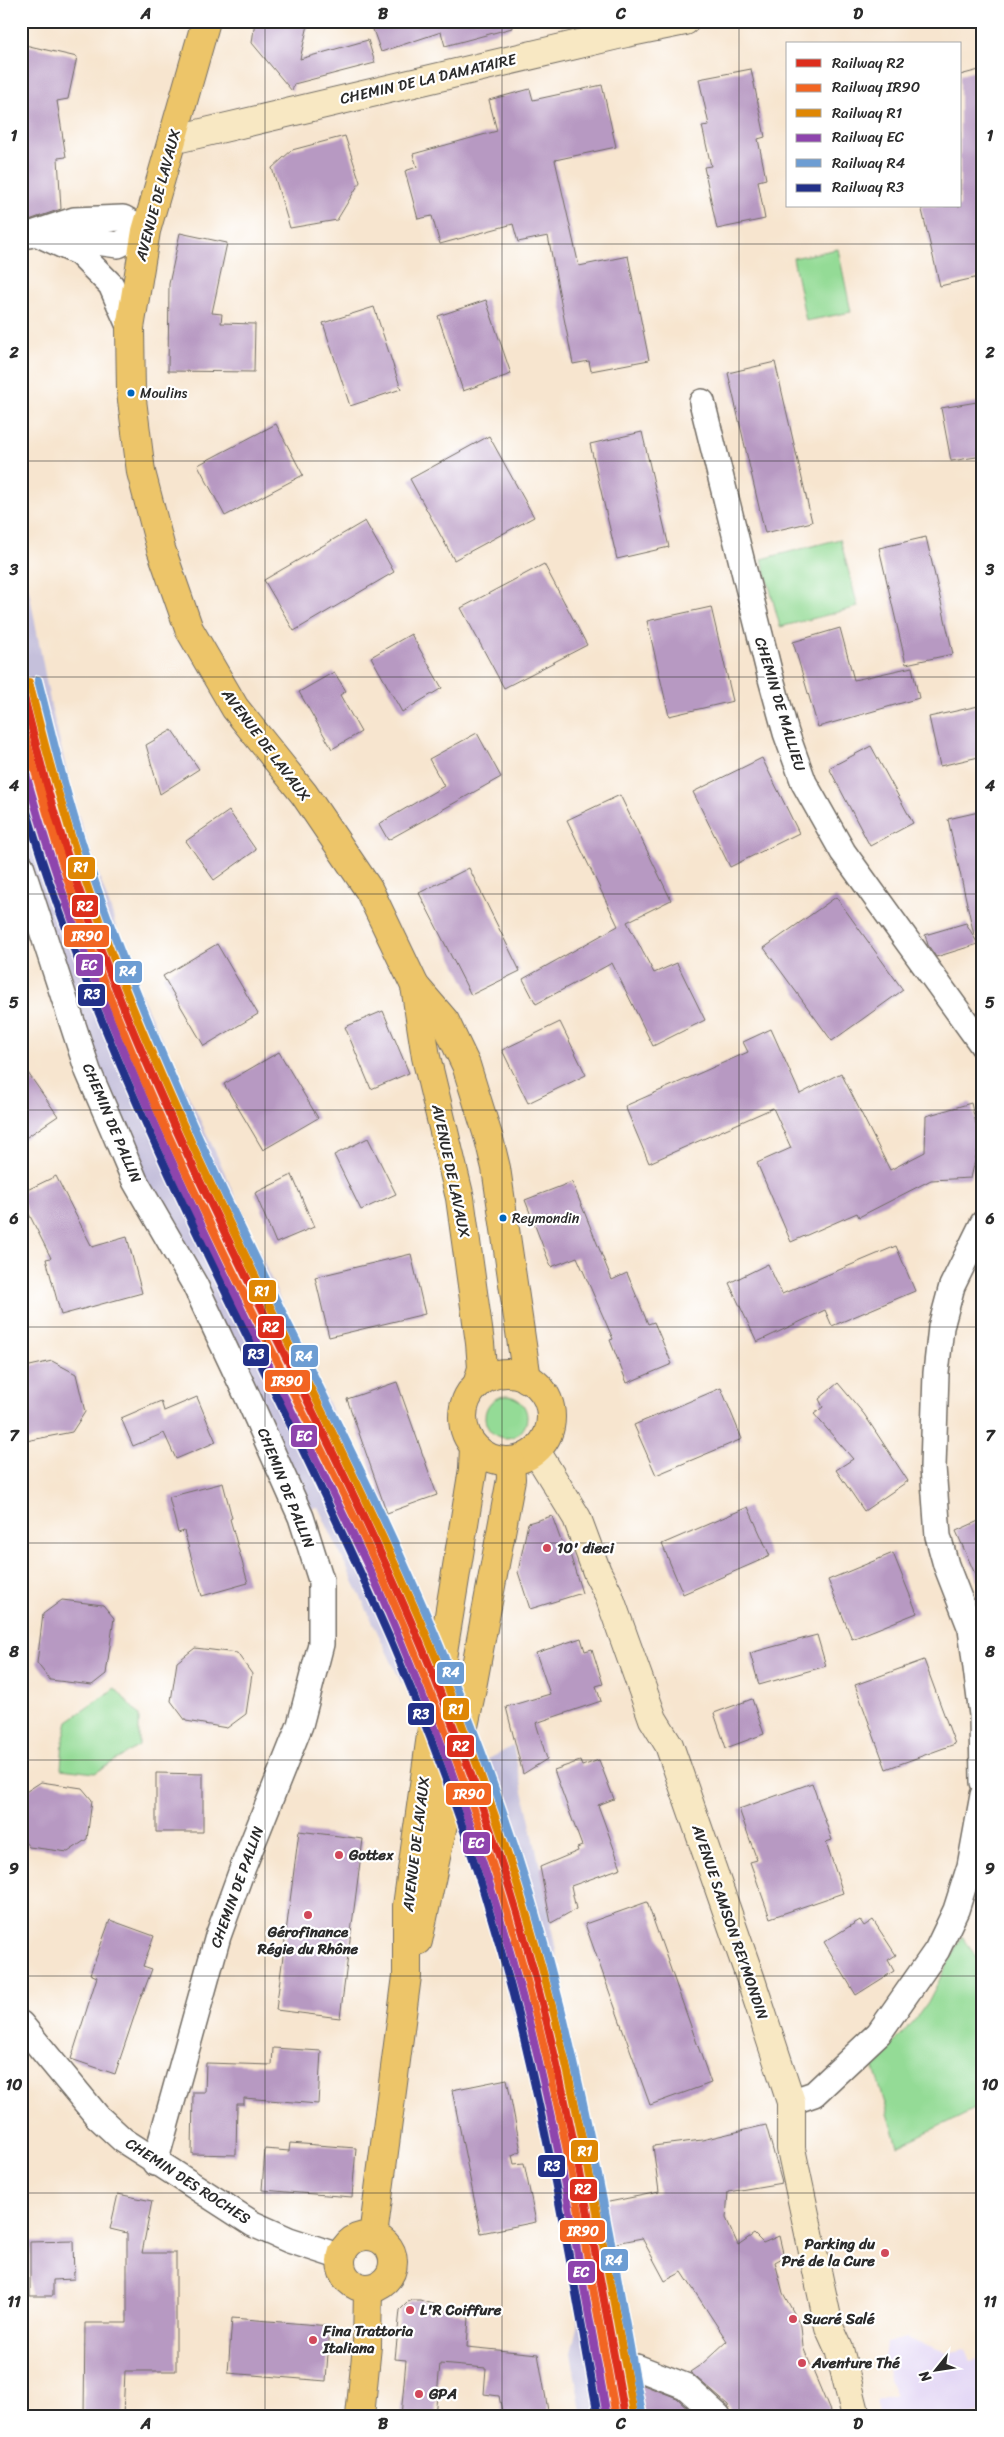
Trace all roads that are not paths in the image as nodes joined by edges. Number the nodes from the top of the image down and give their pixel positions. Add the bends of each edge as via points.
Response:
1 (206, 21) edge
2 (685, 21) edge
3 (172, 140) junction
4 (146, 231) junction
5 (29, 235) edge
6 (130, 328) junction
7 (702, 402) dead end
8 (21, 866) edge
9 (415, 986) junction
10 (983, 1046) edge
11 (980, 1228) edge
12 (527, 1378) junction
13 (476, 1386) junction
14 (474, 1447) junction
15 (536, 1451) junction
16 (510, 1461) junction
17 (983, 1782) edge
18 (983, 1795) edge
19 (407, 1976) junction
20 (21, 2024) edge
21 (790, 2102) junction
22 (155, 2162) junction
23 (373, 2236) junction
24 (341, 2257) junction
25 (368, 2288) junction
26 (636, 2366) dead end
27 (360, 2416) edge
28 (718, 2416) edge
29 (856, 2416) edge

1 - 3 main road, AVENUE DE LAVAUX
2 - 3 street, CHEMIN DE LA DAMATAIRE
3 - 4 main road, AVENUE DE LAVAUX
4 - 5 street via 118,245
4 - 6 main road, AVENUE DE LAVAUX
5 - 6 street via 79,253 111,285
6 - 9 main road, AVENUE DE LAVAUX via 131,392 141,472 161,549 189,629 235,708 304,794 369,890
7 - 10 street, CHEMIN DE MALLIEU via 770,676 804,783 843,852
8 - 22 street, CHEMIN DE PALLIN via 85,1061 113,1129 135,1181 195,1285 301,1517 321,1580 321,1644 300,1725 218,1936
9 - 12 main road, AVENUE DE LAVAUX via 445,1021 466,1065 489,1139
9 - 13 main road, AVENUE DE LAVAUX via 426,1057 460,1198 480,1343 482,1368
11 - 17 street via 952,1286 941,1327 933,1467 938,1536 971,1629 982,1714
12 - 13 main road via 501,1374
12 - 15 main road via 543,1393 551,1412 547,1434
13 - 14 main road via 468,1396 463,1422
14 - 16 main road via 491,1458
14 - 19 main road, AVENUE DE LAVAUX via 407,1906
15 - 16 main road
15 - 21 street, AVENUE SAMSON REYMONDIN via 577,1518 608,1593 652,1720 669,1745
16 - 19 main road, AVENUE DE LAVAUX via 511,1479 470,1698 422,1927
18 - 21 street via 970,1866 956,1910 937,1950 879,2033 814,2094
19 - 23 main road, AVENUE DE LAVAUX
20 - 22 street, CHEMIN DES ROCHES via 97,2116 123,2140
21 - 29 street, AVENUE SAMSON REYMONDIN via 791,2149 826,2318 839,2349
22 - 24 street, CHEMIN DES ROCHES via 253,2224
23 - 24 main road via 349,2242
23 - 25 main road via 387,2245 393,2261 388,2278 382,2284
24 - 25 main road via 343,2274 349,2281
25 - 27 main road via 367,2346
26 - 28 street via 685,2386

